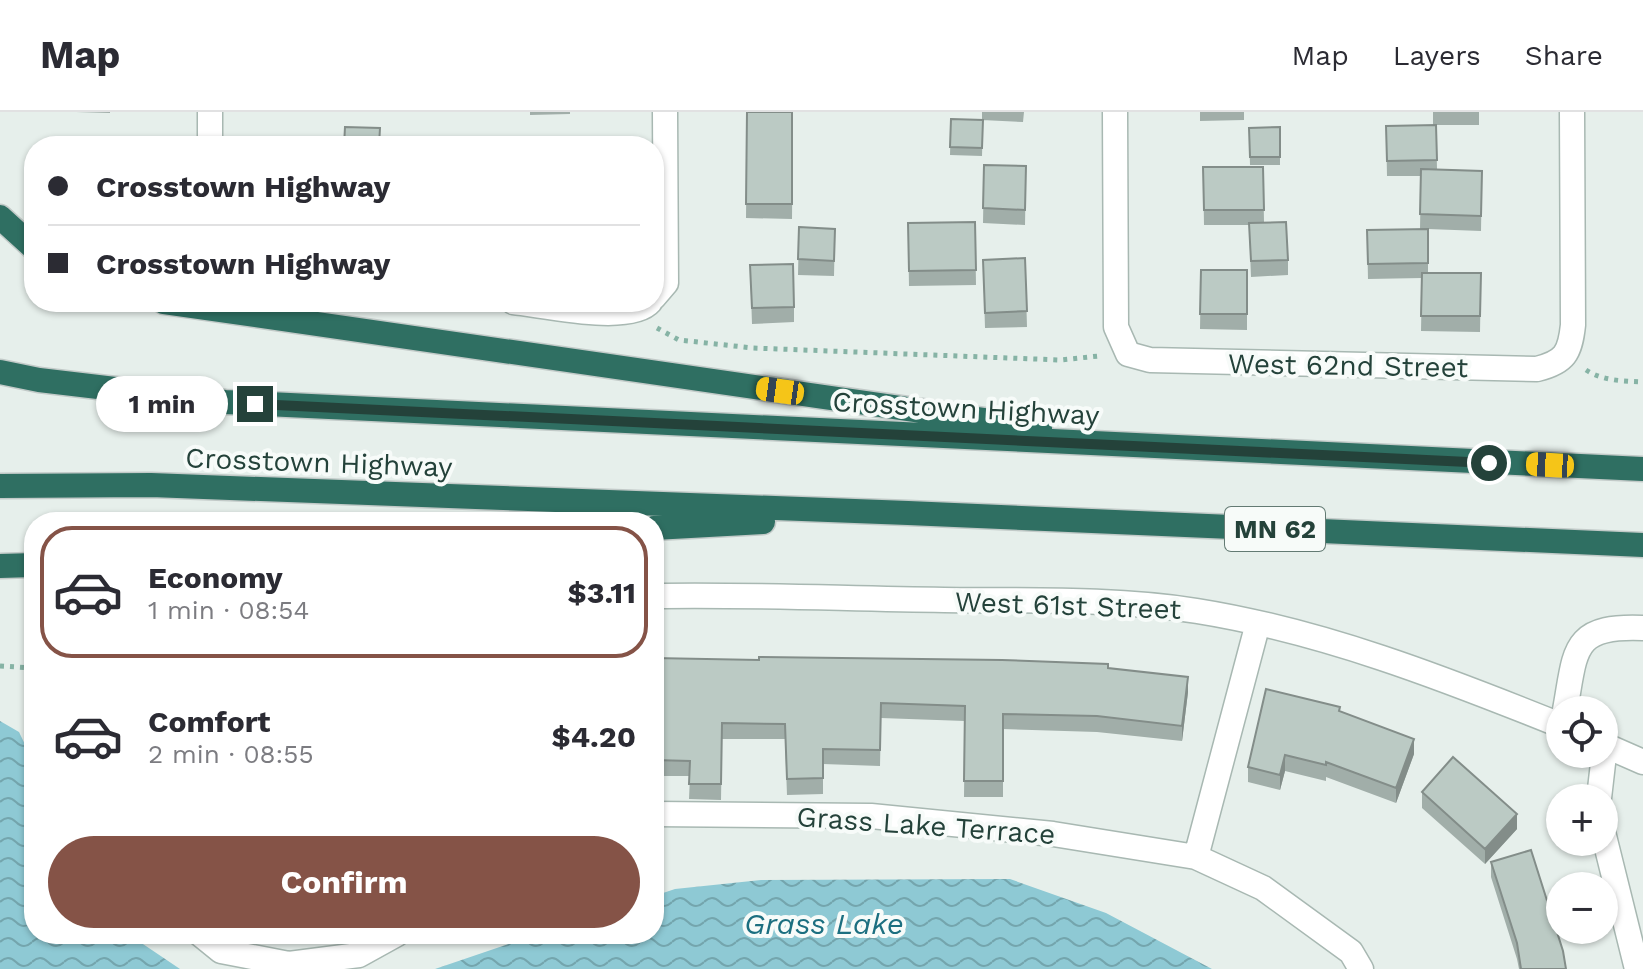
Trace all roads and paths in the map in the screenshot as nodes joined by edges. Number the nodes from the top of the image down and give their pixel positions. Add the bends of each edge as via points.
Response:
1 (210, 112) edge
2 (665, 112) edge
3 (1115, 112) edge
4 (1572, 112) edge
5 (210, 136) edge
6 (0, 217) edge
7 (24, 239) edge
8 (664, 285) edge
9 (233, 312) edge
10 (600, 312) edge
11 (622, 312) edge
12 (652, 312) edge
13 (1128, 354) junction
14 (1565, 356) junction
15 (0, 372) edge
16 (1643, 382) edge
17 (1180, 449) junction
18 (1643, 469) edge
19 (0, 486) edge
20 (908, 513) junction
21 (664, 527) edge
22 (1643, 545) edge
23 (24, 565) edge
24 (0, 566) edge
25 (664, 596) edge
26 (1258, 623) junction
27 (1643, 628) edge
28 (0, 666) edge
29 (24, 667) edge
30 (1567, 696) edge
31 (1546, 719) edge
32 (1618, 751) edge
33 (1643, 762) edge
34 (664, 814) edge
35 (1609, 856) edge
36 (1196, 857) junction
37 (212, 944) edge
38 (379, 944) edge
39 (1361, 969) edge
40 (1637, 969) edge

1 - 5 street
2 - 8 street
3 - 13 street via 1116,327
4 - 14 street via 1573,325
6 - 7 highway
9 - 17 highway
10 - 11 street
12 - 13 path via 656,328 679,340 753,348 1060,360
13 - 14 street, West 62nd Street via 1150,360 1537,369
14 - 16 path via 1595,376
15 - 17 highway, Crosstown Highway via 225,402
17 - 18 highway, Crosstown Highway
19 - 20 highway, Crosstown Highway / MN 62 via 151,485
20 - 21 highway
20 - 22 highway, Crosstown Highway / MN 62
23 - 24 highway
25 - 26 street, West 61st Street via 1118,601
26 - 31 street, West 61st Street via 1371,655
26 - 36 street
27 - 30 street via 1616,626 1587,637 1574,656
28 - 29 path
32 - 33 street
34 - 36 street, Grass Lake Terrace via 871,816 1053,834
35 - 40 street
36 - 39 street, Grass Lake Terrace via 1263,888 1351,952
37 - 38 street via 221,951 289,964 359,955

